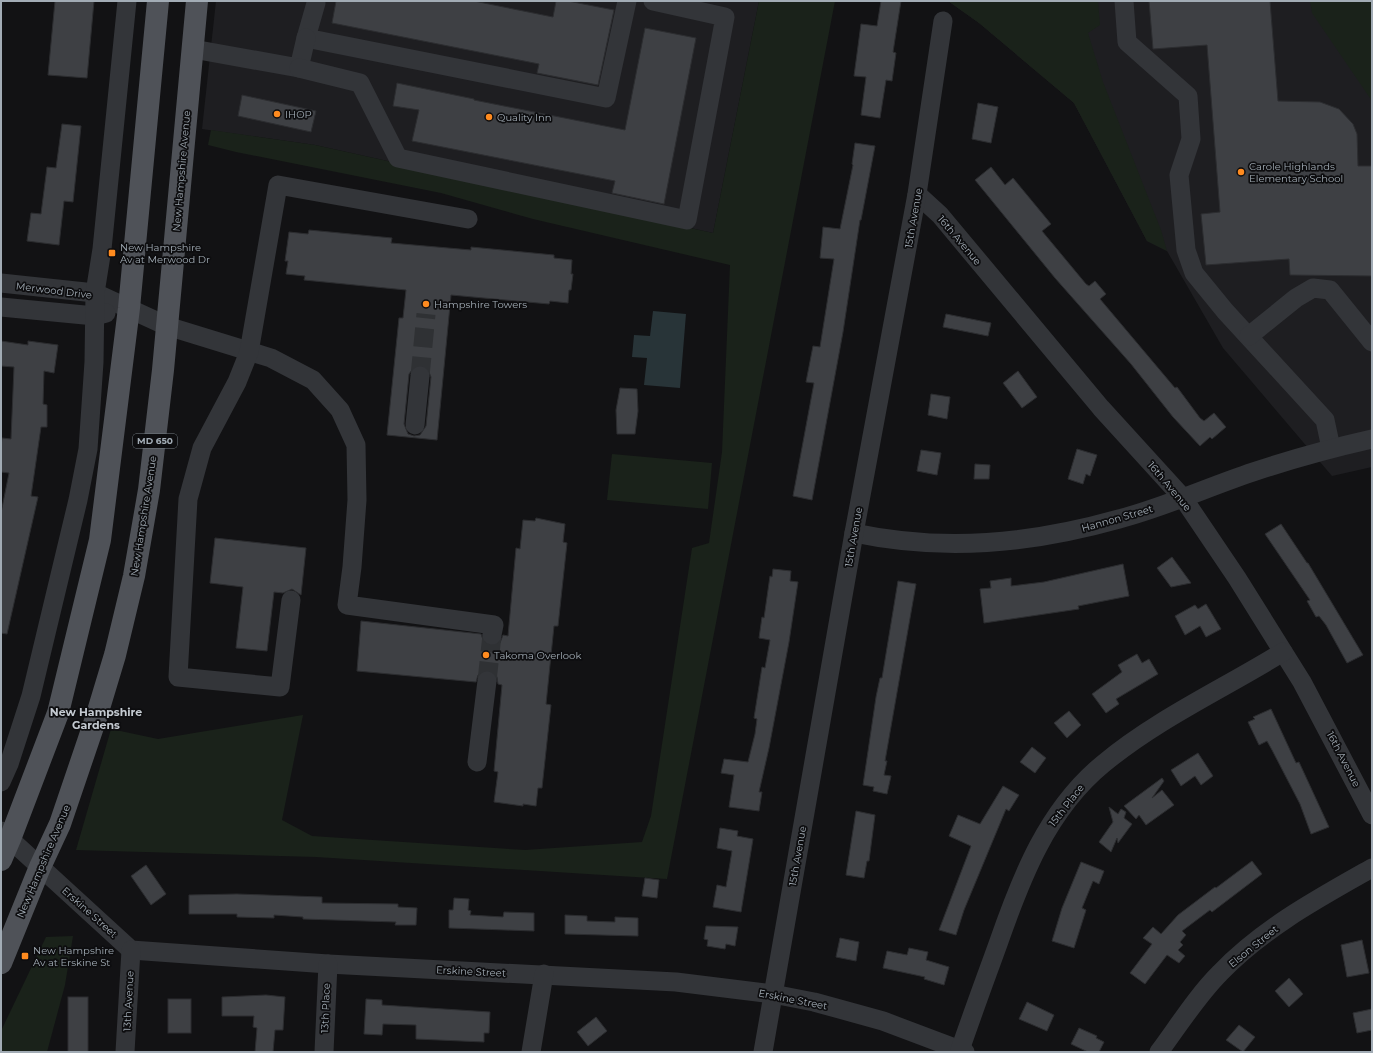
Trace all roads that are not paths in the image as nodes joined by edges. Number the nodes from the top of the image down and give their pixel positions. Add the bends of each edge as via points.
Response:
1 (127, 1) edge
2 (158, 1) edge
3 (197, 1) edge
4 (627, 1) edge
5 (653, 1) edge
6 (1124, 1) edge
7 (316, 3) dead end
8 (943, 21) dead end
9 (306, 38) junction
10 (193, 49) junction
11 (299, 68) junction
12 (917, 194) junction
13 (468, 219) dead end
14 (1, 284) edge
15 (95, 293) junction
16 (1, 307) edge
17 (129, 308) junction
18 (94, 316) junction
19 (167, 326) junction
20 (1249, 336) junction
21 (1372, 342) edge
22 (249, 352) junction
23 (420, 376) tunnel mouth
24 (415, 425) dead end
25 (1372, 440) edge
26 (1332, 448) junction
27 (1183, 498) junction
28 (854, 532) junction
29 (291, 600) dead end
30 (492, 634) dead end
31 (1283, 652) junction
32 (487, 681) tunnel mouth
33 (477, 762) dead end
34 (1, 782) edge
35 (1372, 815) edge
36 (6, 835) edge
37 (1, 860) edge
38 (40, 867) junction
39 (1372, 868) edge
40 (131, 950) junction
41 (1, 963) edge
42 (328, 964) junction
43 (544, 974) junction
44 (773, 994) junction
45 (962, 1051) edge
46 (125, 1052) edge
47 (324, 1052) edge
48 (531, 1052) edge
49 (763, 1052) edge
50 (1159, 1052) edge

1 - 15 street via 102,249
2 - 17 main road
3 - 10 main road, New Hampshire Avenue / MD 650
4 - 9 street via 606,98
5 - 11 street via 725,17 687,220 398,158 360,83
6 - 20 street via 1126,42 1188,96 1191,139 1179,175 1186,250 1194,273
7 - 9 street
8 - 12 street, 15th Avenue
9 - 11 street
10 - 11 street
10 - 19 main road, New Hampshire Avenue / MD 650
12 - 27 street, 16th Avenue via 940,215 1101,408
12 - 28 street, 15th Avenue
13 - 22 street via 278,185
14 - 15 street, Merwood Drive
15 - 17 street, Merwood Drive
15 - 18 street
16 - 18 street
17 - 18 street
17 - 19 street, Merwood Drive
17 - 36 main road via 100,540 58,713
18 - 34 street via 94,362 88,448 78,500 31,696
19 - 22 street, Merwood Drive
19 - 38 main road, New Hampshire Avenue / MD 650 via 149,490 134,576 115,655 96,718 60,824
20 - 21 street via 1296,298 1313,288 1330,290
20 - 26 street via 1325,420
22 - 29 street via 237,382 202,448 188,499 178,677 280,687
22 - 30 street, Merwood Drive via 271,358 313,380 340,410 356,445 357,500 352,567 346,605 494,625
23 - 24 street
25 - 26 street, Hannon Street
26 - 27 street, Hannon Street via 1254,472
27 - 28 street, Hannon Street via 1093,526 1009,541 913,543
27 - 31 street, 16th Avenue
28 - 44 street, 15th Avenue
31 - 35 street, 16th Avenue via 1318,710
31 - 45 street, 15th Place via 1130,744 1102,764 1064,805 1029,862
32 - 33 street
36 - 37 main road
36 - 38 street, Erskine Street
38 - 40 street, Erskine Street
38 - 41 main road, New Hampshire Avenue / MD 650
39 - 50 street, Elson Street via 1302,908 1236,958 1188,1012
40 - 42 street, Erskine Street
40 - 46 street, 13th Avenue
42 - 43 street, Erskine Street
42 - 47 street, 13th Place
43 - 44 street, Erskine Street via 676,982
43 - 48 street
44 - 45 street, Erskine Street via 883,1021
44 - 49 street, 15th Avenue

